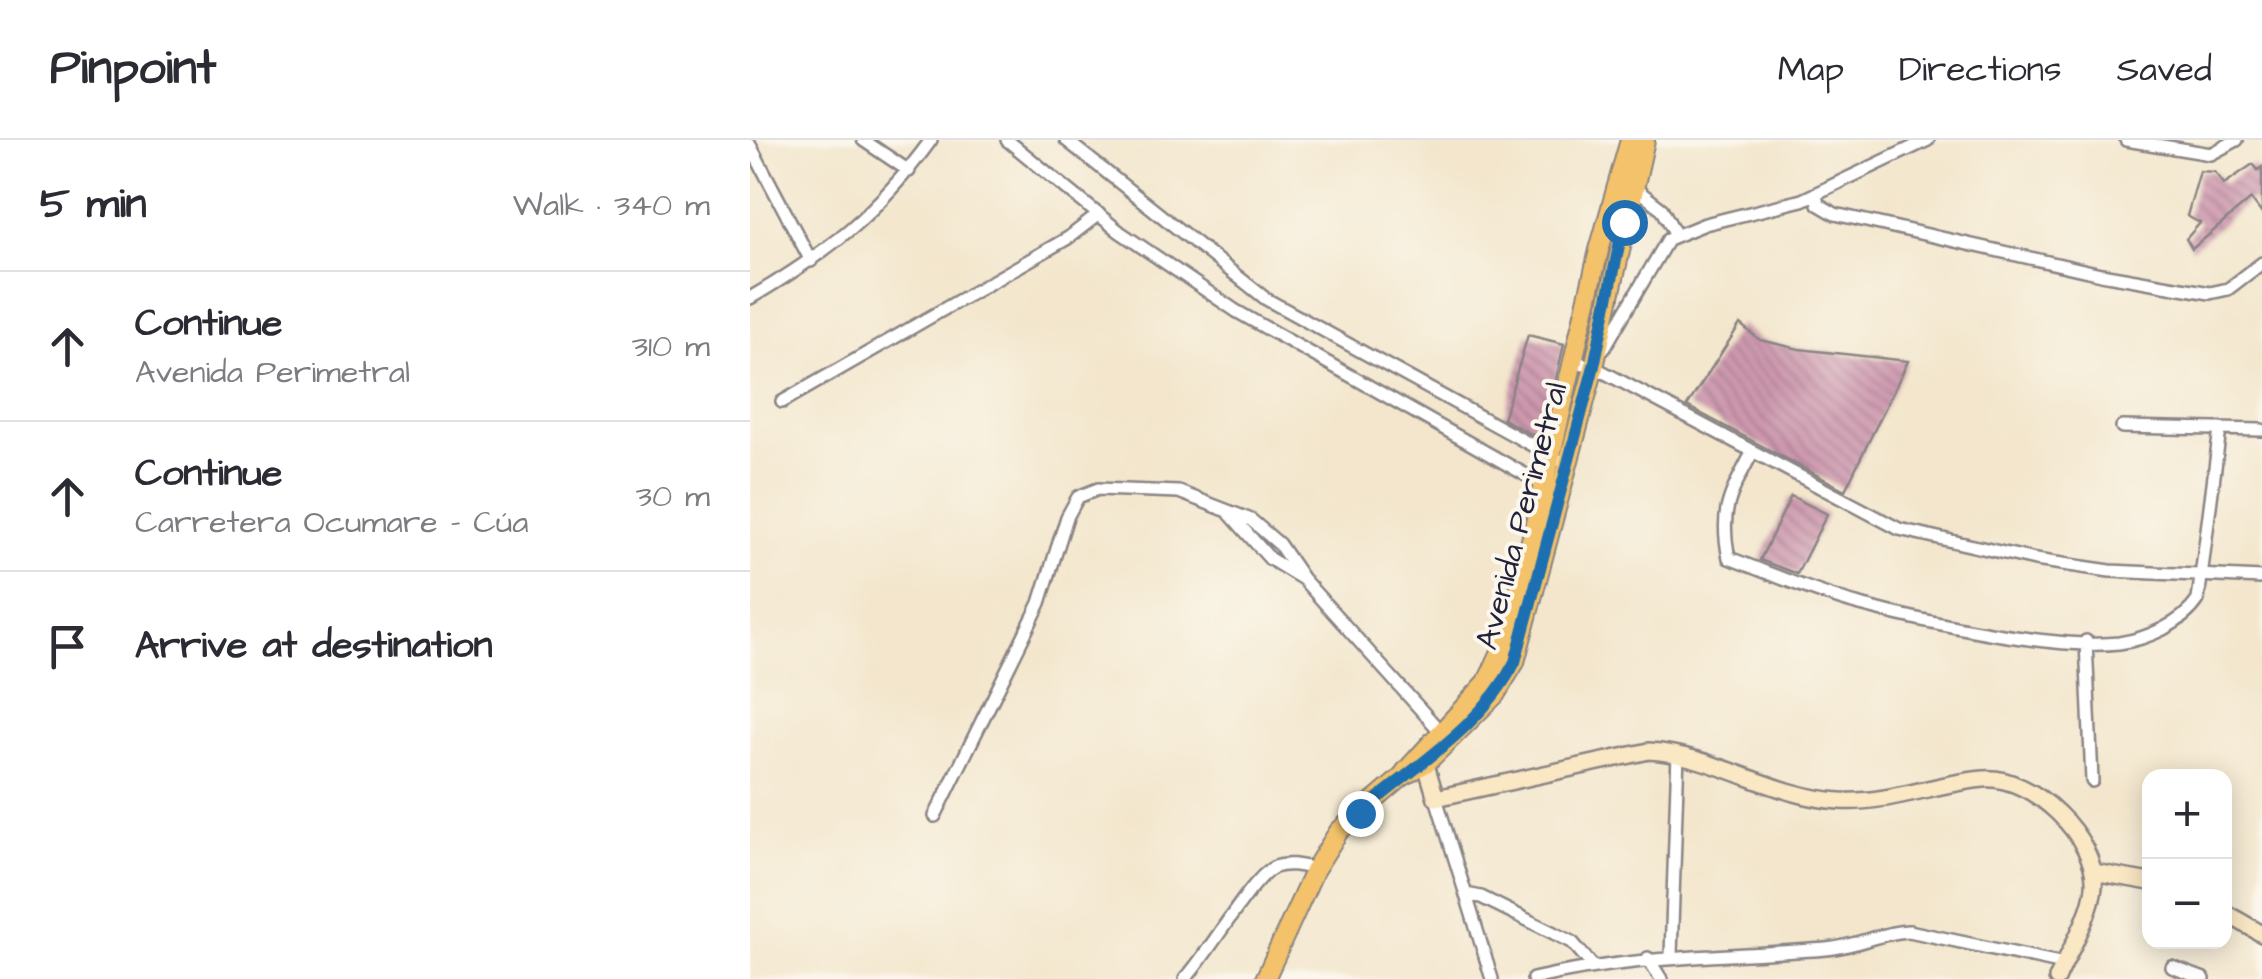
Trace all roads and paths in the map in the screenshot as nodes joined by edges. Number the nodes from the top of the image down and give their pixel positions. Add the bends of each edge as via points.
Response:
1 (864, 140) edge
2 (931, 140) edge
3 (1007, 140) edge
4 (1066, 140) edge
5 (1630, 140) edge
6 (1645, 140) edge
7 (1928, 140) edge
8 (2126, 140) edge
9 (2236, 140) edge
10 (750, 145) edge
11 (909, 170) junction
12 (1632, 185) junction
13 (1816, 194) junction
14 (1099, 214) junction
15 (1676, 235) junction
16 (811, 261) junction
17 (2262, 263) edge
18 (750, 298) edge
19 (1574, 361) junction
20 (1594, 366) junction
21 (782, 402) dead end
22 (2122, 427) dead end
23 (2220, 429) junction
24 (2262, 430) edge
25 (1752, 453) junction
26 (1551, 455) junction
27 (1568, 465) junction
28 (1552, 490) junction
29 (2202, 575) junction
30 (2262, 578) edge
31 (2086, 641) junction
32 (1440, 731) junction
33 (1678, 753) junction
34 (1424, 756) junction
35 (2092, 781) dead end
36 (1436, 798) junction
37 (935, 816) dead end
38 (1315, 868) junction
39 (2094, 872) junction
40 (2142, 881) edge
41 (1466, 894) junction
42 (2232, 917) edge
43 (2262, 934) edge
44 (1671, 956) junction
45 (1648, 958) junction
46 (1592, 965) junction
47 (2172, 966) dead end
48 (2060, 972) edge
49 (1186, 979) edge
50 (1266, 979) edge
51 (1492, 979) edge
52 (1532, 979) edge
53 (1661, 979) edge
54 (2204, 979) edge

1 - 11 street
2 - 11 street
3 - 14 street
4 - 26 street via 1266,299
5 - 19 main road, Avenida Perimetral
6 - 12 main road, Avenida Perimetral
7 - 13 street
8 - 9 street via 2210,154
10 - 16 street
11 - 16 street via 866,219
12 - 15 street via 1662,209
12 - 20 main road, Avenida Perimetral
13 - 15 street
13 - 17 street via 1818,204 1835,214 2210,293 2228,289
14 - 21 street
14 - 28 street via 1236,310
15 - 20 street via 1650,264
16 - 18 street
19 - 20 street
19 - 26 main road, Avenida Perimetral
20 - 25 street
20 - 27 main road, Avenida Perimetral
22 - 23 street
23 - 24 street
23 - 29 street
25 - 29 street via 1899,529 2035,560
25 - 31 street via 1722,525 1729,558 1857,604 2029,637
26 - 27 street
26 - 28 main road, Avenida Perimetral
27 - 28 main road, Avenida Perimetral
28 - 32 main road, Avenida Perimetral via 1500,658
28 - 34 main road, Avenida Perimetral via 1515,662 1495,694
29 - 30 street
29 - 31 street via 2198,600 2183,618 2140,638
31 - 35 street
32 - 34 main road, Avenida Perimetral
32 - 37 street via 1303,579 1270,559 1227,510 1192,494 1106,488 1078,497 1057,540 1040,603
33 - 36 street via 1649,751
33 - 39 street via 1795,795 1843,801 1986,778 2012,781 2061,818
33 - 44 street
34 - 36 street
34 - 38 main road, Avenida Perimetral via 1339,831
36 - 41 street
38 - 49 street via 1286,864 1262,874
38 - 50 main road, Avenida Perimetral
39 - 40 street
39 - 48 street via 2094,891
41 - 46 street via 1572,942
41 - 51 street
42 - 43 street
44 - 45 street
44 - 48 street via 1837,948 1909,931
45 - 46 street
45 - 53 street
46 - 52 street
47 - 54 street

